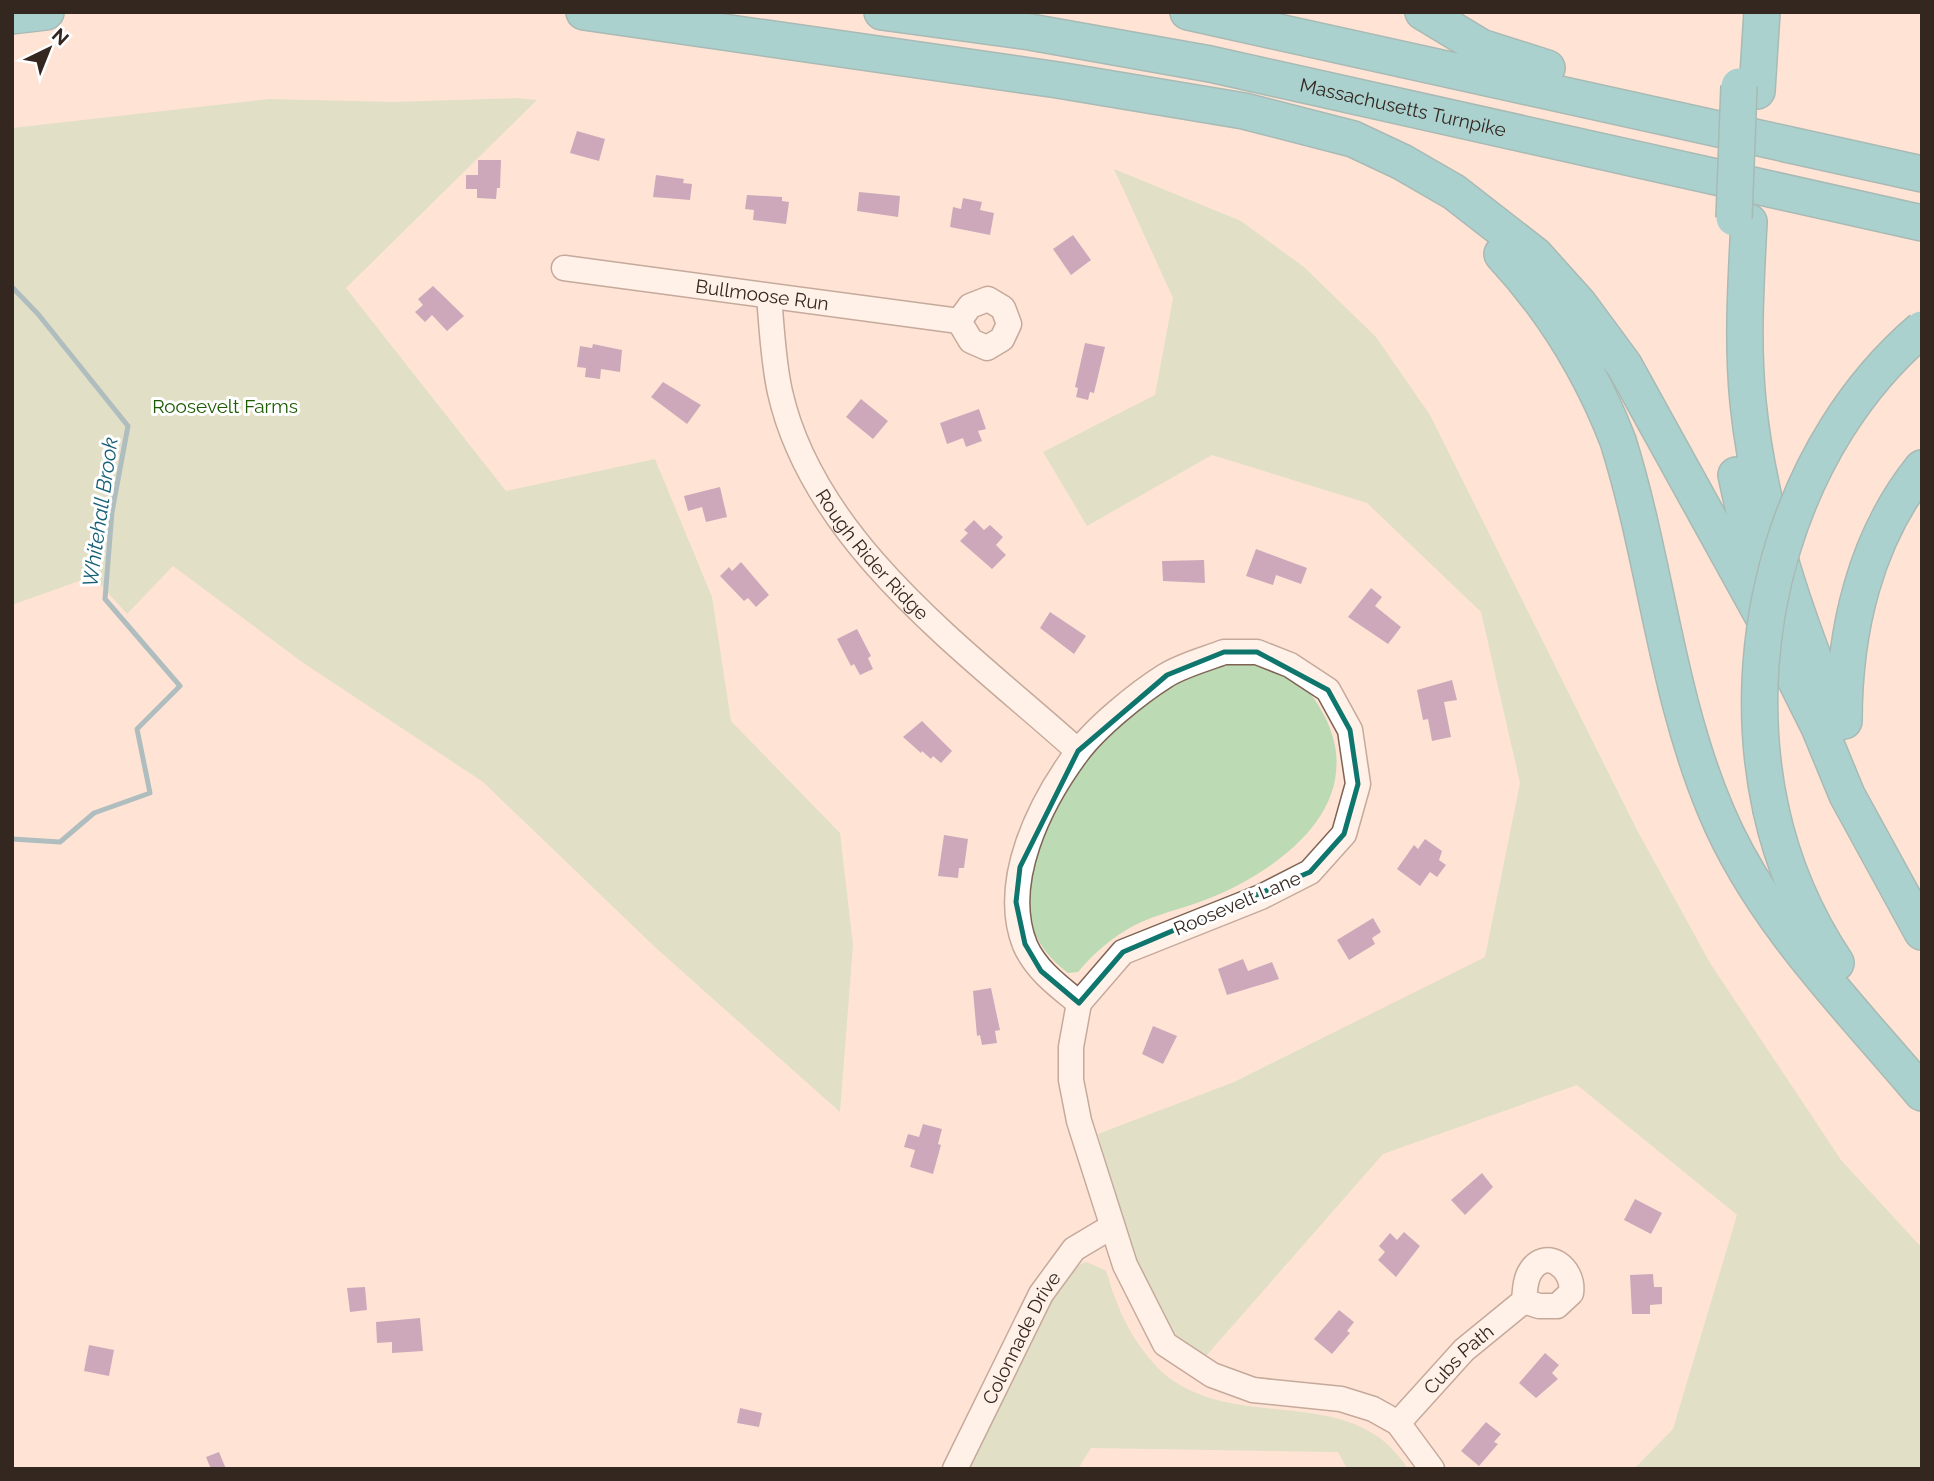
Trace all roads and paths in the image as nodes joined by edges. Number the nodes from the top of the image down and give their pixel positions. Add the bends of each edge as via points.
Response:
1 (46, 12) edge
2 (584, 12) edge
3 (882, 12) edge
4 (1188, 12) edge
5 (1423, 12) edge
6 (1742, 12) edge
7 (1762, 12) edge
8 (12, 16) edge
9 (1748, 89) junction
10 (1199, 106) junction
11 (1922, 156) edge
12 (1922, 174) edge
13 (1922, 223) edge
14 (564, 268) dead end
15 (769, 297) junction
16 (960, 321) dead end
17 (1922, 330) edge
18 (1922, 468) edge
19 (1831, 731) junction
20 (1078, 751) junction
21 (1922, 890) edge
22 (1922, 932) edge
23 (1079, 1003) junction
24 (1922, 1073) edge
25 (1922, 1093) edge
26 (1111, 1227) junction
27 (1524, 1301) dead end
28 (1398, 1423) junction
29 (955, 1469) edge
30 (1432, 1469) edge

1 - 8 highway
2 - 10 highway via 1044,78
3 - 13 highway, Massachusetts Turnpike via 1186,60
4 - 12 highway
5 - 11 highway via 1456,35 1509,58
6 - 9 highway
7 - 9 highway
9 - 19 highway via 1741,220 1752,429 1766,503
10 - 19 highway via 1244,111 1319,129 1384,152 1474,206 1541,262 1595,324 1635,382
10 - 25 highway via 1333,143 1389,168 1471,225 1544,303 1585,369 1618,441 1687,723 1728,836 1789,934
14 - 15 street, Bullmoose Run
15 - 16 street, Bullmoose Run
15 - 20 street, Rough Rider Ridge via 781,394 806,464 844,526 880,571
17 - 24 highway, bridge via 1894,355 1847,415 1810,480 1783,548 1768,609 1759,683 1761,755 1789,872 1816,932
18 - 19 highway via 1884,528 1862,587
19 - 21 highway
19 - 22 highway via 1847,795
20 - 23 street, Roosevelt Lane via 1032,835 1020,867 1016,902 1025,944 1041,971
20 - 23 street, Roosevelt Lane via 1167,675 1224,652 1257,652 1290,665 1328,690 1350,730 1358,784 1344,834 1310,872 1261,897 1123,952
23 - 26 street via 1071,1080
26 - 28 street via 1165,1344 1212,1376 1253,1390 1341,1399
26 - 29 street, Colonnade Drive via 1074,1249 1041,1294
27 - 28 street, Cubs Path via 1464,1350
28 - 30 street

